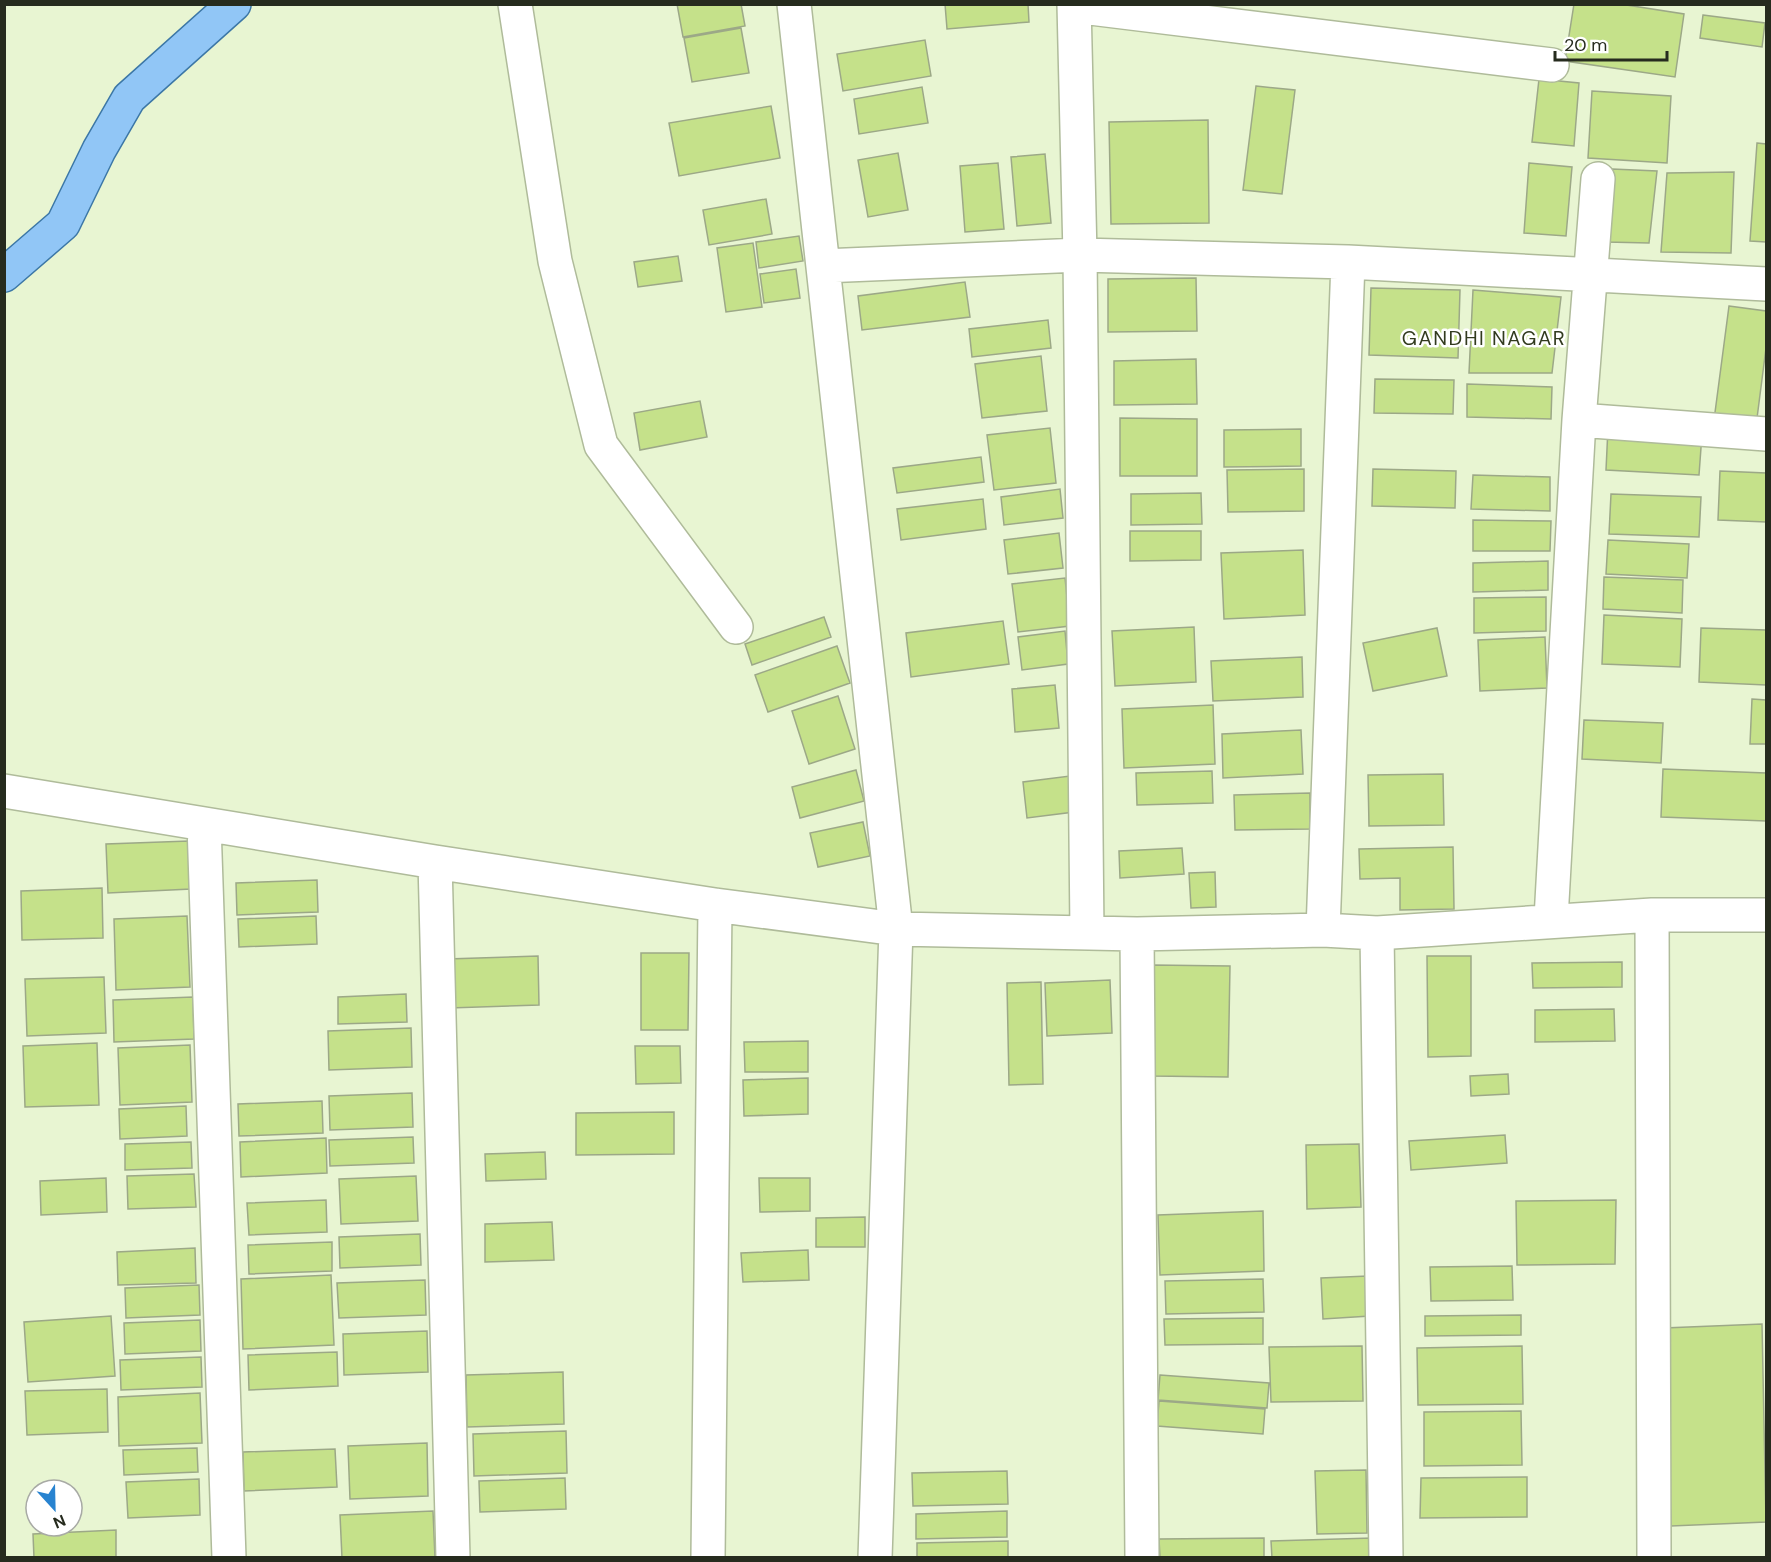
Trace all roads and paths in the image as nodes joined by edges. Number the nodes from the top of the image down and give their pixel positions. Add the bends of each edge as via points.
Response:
1 (234, 4) edge
2 (515, 4) edge
3 (794, 4) edge
4 (1074, 5) edge
5 (1552, 65) dead end
6 (1598, 179) dead end
7 (1080, 255) junction
8 (1348, 262) junction
9 (823, 266) junction
10 (1592, 273) junction
11 (4, 274) edge
12 (1767, 284) edge
13 (1579, 420) junction
14 (1767, 434) edge
15 (736, 627) dead end
16 (4, 790) edge
17 (204, 825) junction
18 (435, 862) junction
19 (715, 905) junction
20 (1652, 915) junction
21 (1767, 915) edge
22 (1551, 919) junction
23 (896, 929) junction
24 (1323, 930) junction
25 (1087, 933) junction
26 (1377, 933) junction
27 (1137, 934) junction
28 (229, 1557) edge
29 (453, 1557) edge
30 (708, 1557) edge
31 (875, 1557) edge
32 (1142, 1557) edge
33 (1386, 1557) edge
34 (1654, 1557) edge

1 - 11 main road via 129,98 63,224
2 - 15 street via 555,261 601,445
3 - 9 street
4 - 5 street
4 - 7 street
6 - 10 street
7 - 8 street
7 - 9 street
7 - 25 street
8 - 10 street
8 - 24 street
9 - 23 street
10 - 12 street
10 - 13 street
13 - 14 street
13 - 22 street
16 - 17 street
17 - 18 street
17 - 28 street
18 - 19 street
18 - 29 street
19 - 23 street
19 - 30 street
20 - 21 street
20 - 22 street
20 - 34 street
22 - 26 street
23 - 25 street
23 - 31 street
24 - 26 street
24 - 27 street
25 - 27 street
26 - 33 street
27 - 32 street

